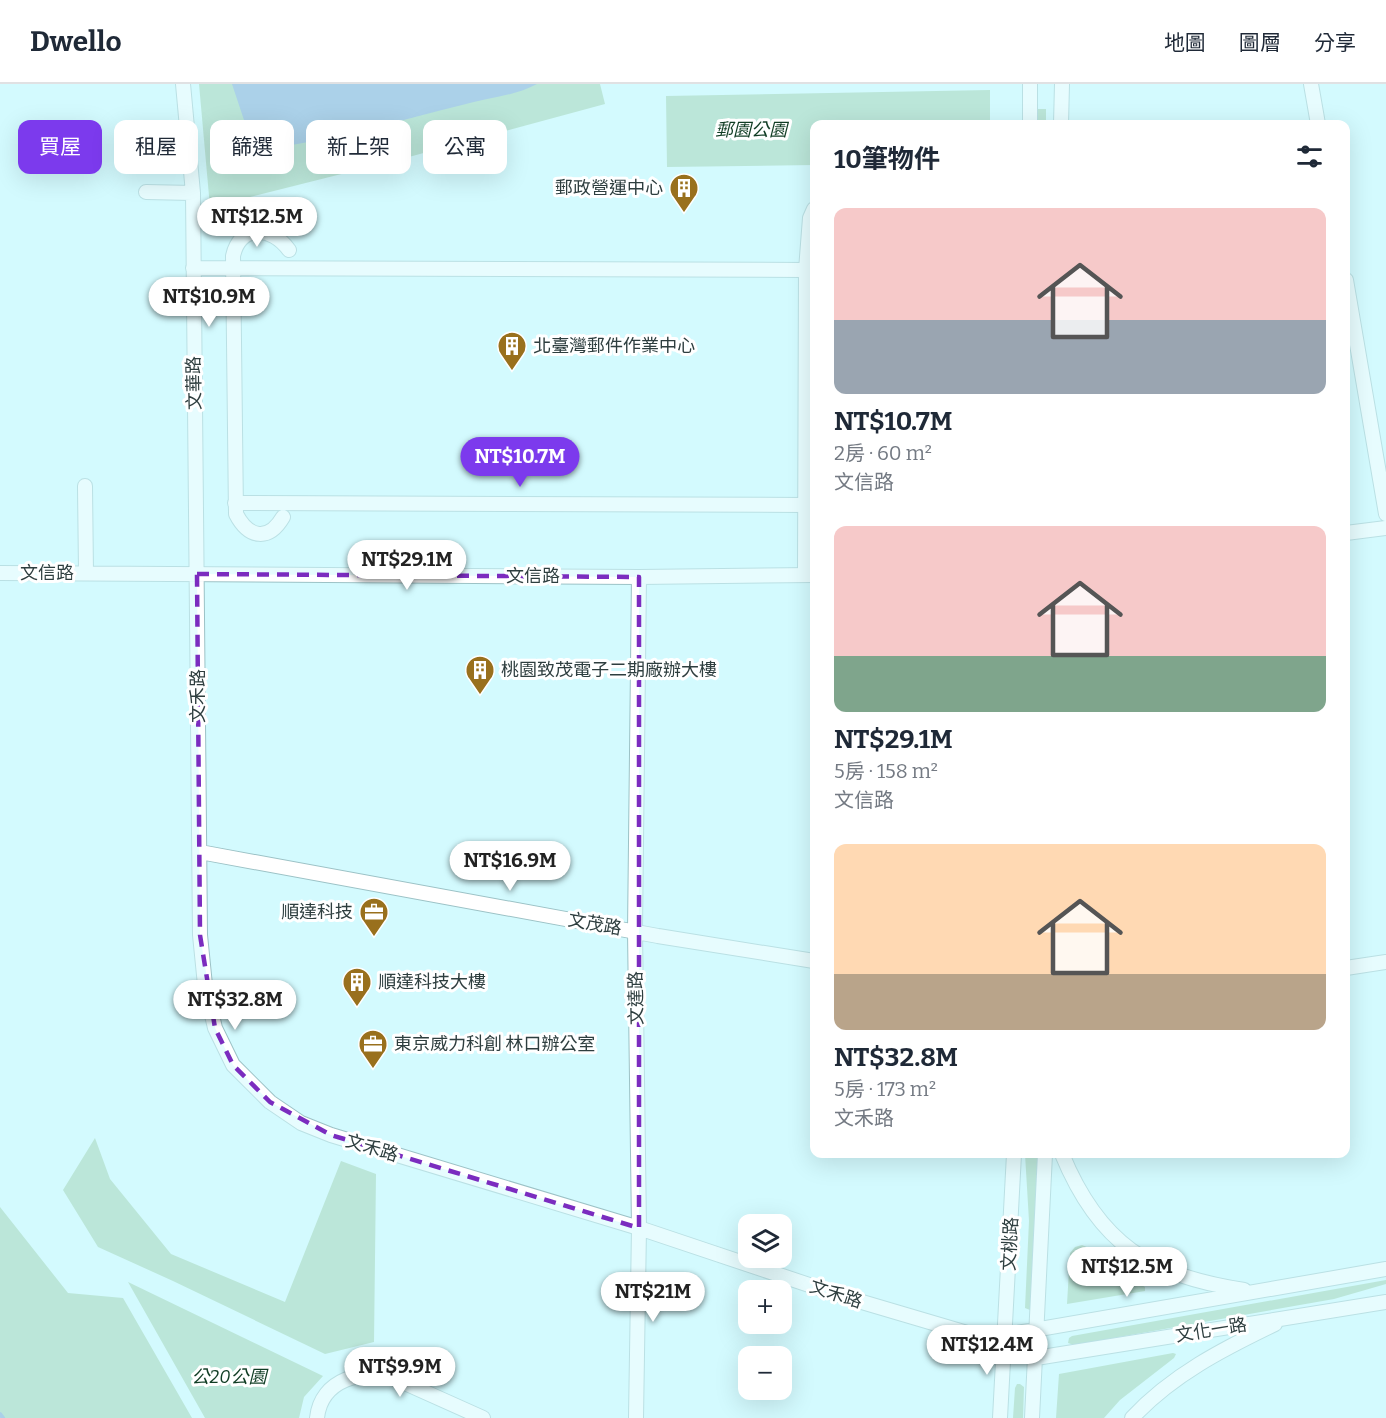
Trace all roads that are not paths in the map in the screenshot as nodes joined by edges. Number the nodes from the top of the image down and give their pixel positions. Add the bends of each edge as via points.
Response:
1 (183, 84) edge
2 (1030, 84) edge
3 (1062, 84) edge
4 (1311, 84) edge
5 (186, 120) edge
6 (1030, 120) edge
7 (1061, 120) edge
8 (1317, 120) edge
9 (191, 174) edge
10 (146, 192) dead end
11 (193, 193) junction
12 (810, 218) edge
13 (289, 250) dead end
14 (233, 267) junction
15 (193, 268) junction
16 (806, 270) junction
17 (1350, 303) edge
18 (85, 486) dead end
19 (235, 503) junction
20 (805, 505) junction
21 (1386, 514) edge
22 (283, 517) dead end
23 (1386, 528) edge
24 (1350, 532) edge
25 (0, 573) edge
26 (86, 573) junction
27 (197, 574) junction
28 (810, 575) edge
29 (639, 577) junction
30 (200, 852) junction
31 (636, 931) junction
32 (810, 960) edge
33 (1386, 962) edge
34 (1350, 967) edge
35 (1014, 1158) edge
36 (1045, 1158) edge
37 (1064, 1158) edge
38 (639, 1228) junction
39 (1386, 1269) edge
40 (1255, 1292) junction
41 (1386, 1302) edge
42 (1290, 1317) junction
43 (1037, 1330) junction
44 (1005, 1335) junction
45 (1036, 1358) junction
46 (317, 1418) edge
47 (483, 1418) edge
48 (636, 1418) edge
49 (1000, 1418) edge
50 (1032, 1418) edge
51 (1132, 1418) edge

1 - 5 street, 文華路
2 - 6 street
3 - 7 street
4 - 8 street
9 - 11 street, 文華路
10 - 11 street
11 - 15 street, 文華路
12 - 16 street
13 - 14 street via 273,233 253,233 234,249
14 - 15 street
14 - 16 street
14 - 19 street
15 - 27 street, 文華路
16 - 20 street
17 - 21 street
18 - 26 street
19 - 20 street
19 - 22 street via 241,523 259,534 268,534
20 - 28 street
23 - 24 street
25 - 26 street, 文信路
26 - 27 street, 文信路
27 - 29 street, 文信路
27 - 30 street, 文禾路
28 - 29 street, 文信路
29 - 31 street, 文達路
30 - 31 street, 文茂路
30 - 38 street, 文禾路 via 200,935 205,985 215,1028 233,1065 270,1102 302,1123 331,1135
31 - 32 street, 文茂路
31 - 38 street, 文達路
33 - 34 street
35 - 44 street, 文桃路
36 - 43 street, 文桃路
37 - 40 street via 1099,1221 1132,1252 1179,1276
38 - 44 street, 文禾路 via 856,1301 967,1333
38 - 48 street, 文達路
39 - 40 street, 文化一路
40 - 43 street, 文化一路
41 - 42 street, 文化一路
42 - 45 street, 文化一路
42 - 51 street via 1227,1347 1179,1376
43 - 44 street, 文化一路
43 - 45 street
44 - 45 street
44 - 49 street
45 - 50 street
46 - 47 street via 318,1406 330,1388 365,1374 396,1379

